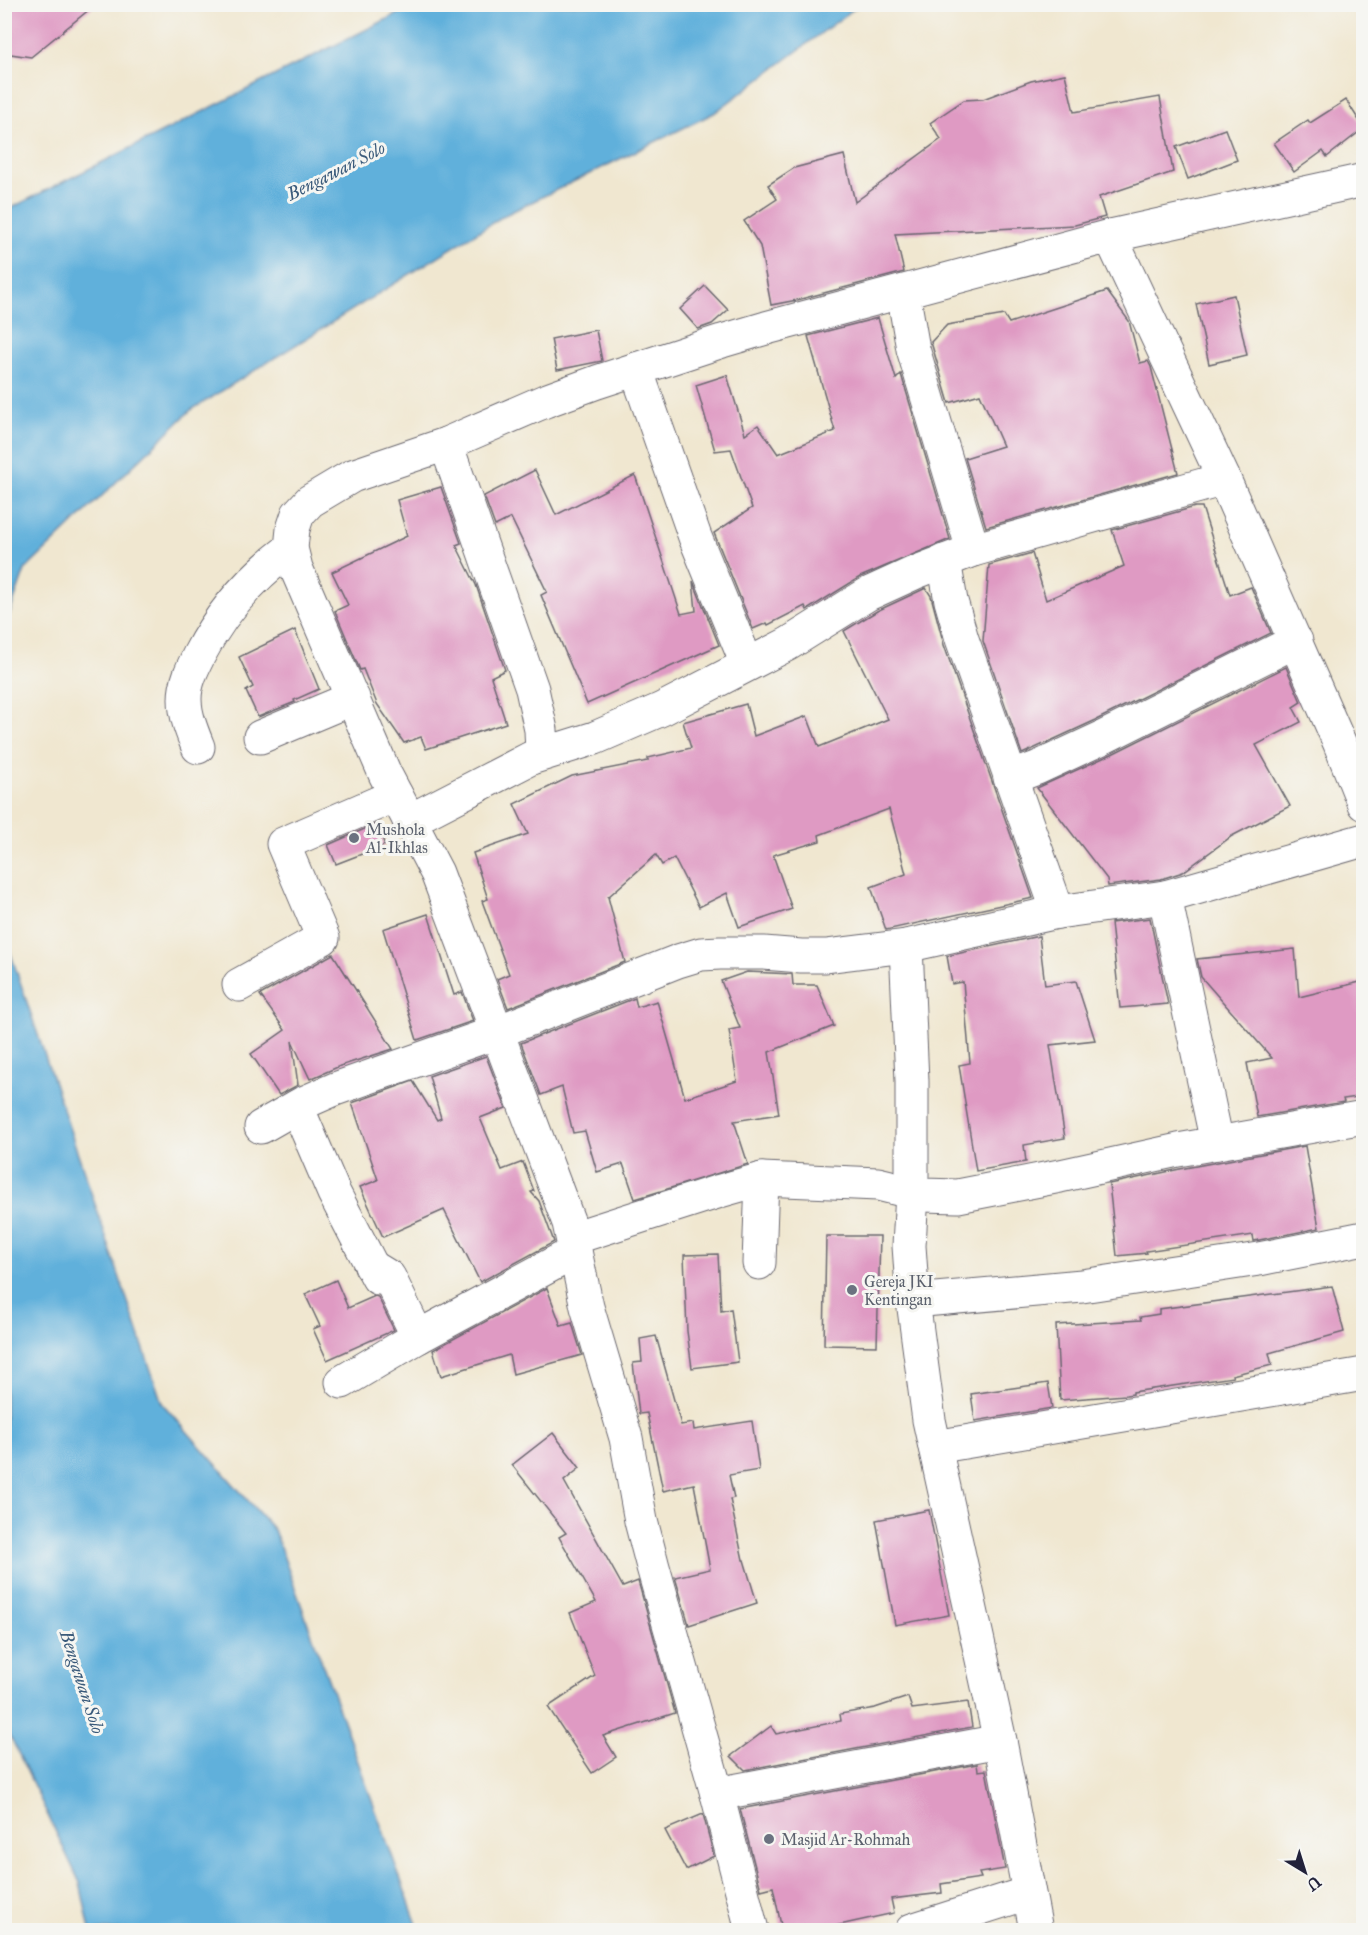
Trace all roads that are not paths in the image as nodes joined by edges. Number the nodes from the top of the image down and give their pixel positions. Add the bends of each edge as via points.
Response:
1 (1364, 180) edge
2 (1110, 236) junction
3 (903, 292) junction
4 (636, 369) junction
5 (446, 444) junction
6 (1224, 479) junction
7 (291, 548) junction
8 (958, 556) junction
9 (1296, 641) junction
10 (747, 664) junction
11 (353, 698) junction
12 (260, 737) dead end
13 (198, 747) dead end
14 (542, 753) junction
15 (1010, 778) junction
16 (1364, 804) edge
17 (403, 808) junction
18 (1364, 840) edge
19 (1165, 897) junction
20 (1058, 912) junction
21 (906, 946) junction
22 (239, 985) dead end
23 (498, 1032) junction
24 (297, 1107) junction
25 (1364, 1117) edge
26 (261, 1127) dead end
27 (1217, 1143) junction
28 (762, 1179) junction
29 (912, 1193) junction
30 (1364, 1238) edge
31 (574, 1245) junction
32 (759, 1263) dead end
33 (913, 1302) junction
34 (418, 1337) junction
35 (1364, 1374) edge
36 (342, 1382) dead end
37 (935, 1447) junction
38 (1000, 1741) junction
39 (717, 1794) junction
40 (1028, 1893) junction
41 (752, 1930) edge
42 (912, 1930) edge
43 (1035, 1930) edge

1 - 2 street
2 - 3 street
2 - 6 street
3 - 4 street via 766,328
3 - 8 street
4 - 5 street via 545,401
4 - 10 street via 695,537
5 - 7 street via 352,476 309,501 298,514
5 - 14 street via 532,689
6 - 8 street
6 - 9 street
7 - 11 street via 296,568
7 - 13 street via 250,582 224,613 189,675 185,698
8 - 10 street via 868,594 788,644
8 - 15 street via 951,601
9 - 15 street via 1085,746
9 - 16 street
10 - 14 street via 624,726
11 - 12 street
11 - 17 street
14 - 17 street
15 - 20 street
17 - 22 street via 283,844 323,938
17 - 23 street via 437,873
18 - 19 street
19 - 20 street
19 - 27 street
20 - 21 street
21 - 23 street via 826,956 701,954
21 - 29 street
23 - 24 street via 335,1089
23 - 31 street
24 - 26 street
24 - 34 street via 329,1184 375,1272 389,1277
25 - 27 street
27 - 29 street via 958,1196
28 - 29 street via 878,1184
28 - 31 street
28 - 32 street
29 - 33 street via 909,1246
30 - 33 street via 1259,1259 1082,1286
31 - 34 street
31 - 39 street via 586,1307 626,1438 652,1567
33 - 37 street
34 - 36 street
35 - 37 street
37 - 38 street
38 - 39 street
38 - 40 street
39 - 41 street
40 - 42 street
40 - 43 street

